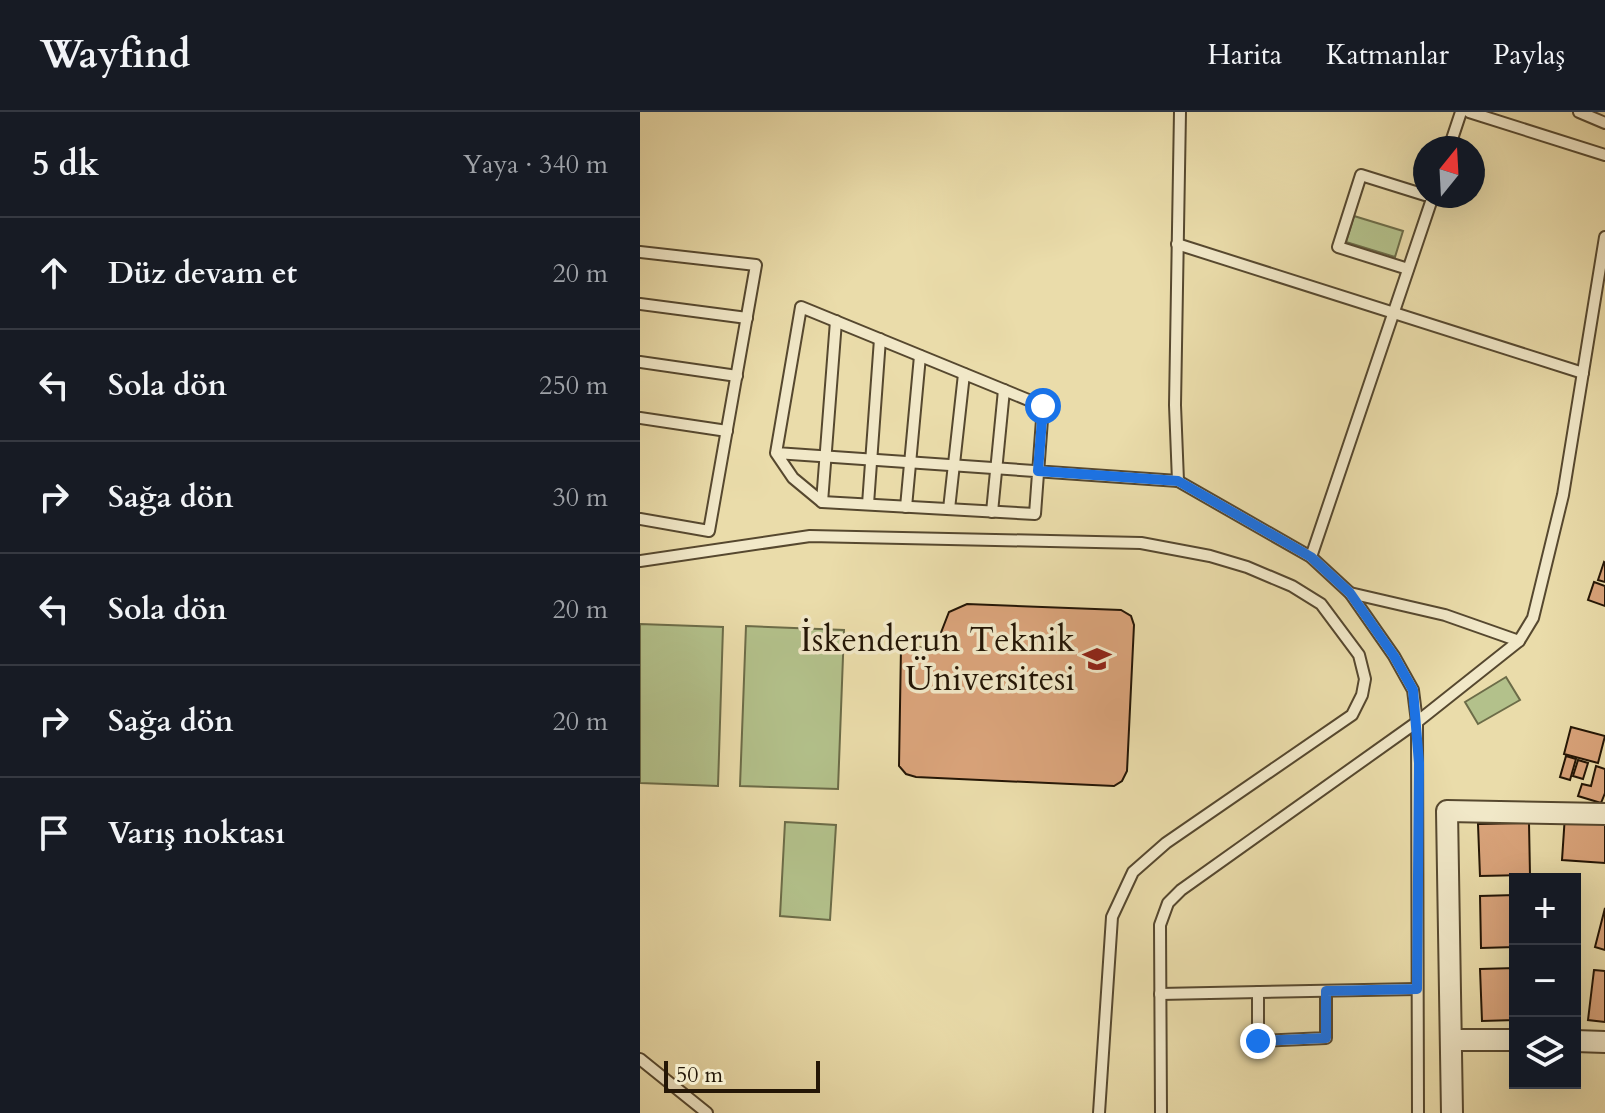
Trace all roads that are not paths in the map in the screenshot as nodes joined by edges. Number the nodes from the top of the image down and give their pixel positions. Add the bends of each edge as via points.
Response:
1 (1180, 112) edge
2 (1461, 112) edge
3 (1469, 112) edge
4 (1579, 112) edge
5 (1605, 123) edge
6 (1453, 136) edge
7 (1605, 155) edge
8 (1413, 191) edge
9 (1426, 208) edge
10 (1605, 237) edge
11 (1177, 244) junction
12 (640, 252) edge
13 (1408, 269) junction
14 (640, 304) edge
15 (1393, 313) junction
16 (747, 318) junction
17 (836, 321) junction
18 (880, 339) junction
19 (920, 356) junction
20 (640, 362) edge
21 (1583, 373) junction
22 (964, 374) junction
23 (737, 376) junction
24 (1004, 390) junction
25 (640, 418) edge
26 (727, 431) junction
27 (776, 453) junction
28 (826, 457) junction
29 (871, 460) junction
30 (910, 462) junction
31 (953, 466) junction
32 (996, 469) junction
33 (1038, 471) junction
34 (1178, 481) junction
35 (822, 502) junction
36 (868, 504) junction
37 (906, 507) junction
38 (949, 509) junction
39 (992, 512) junction
40 (640, 519) edge
41 (1311, 557) junction
42 (640, 561) edge
43 (1350, 593) junction
44 (1519, 641) junction
45 (1417, 722) junction
46 (1605, 814) edge
47 (1417, 989) junction
48 (1326, 991) junction
49 (1258, 992) junction
50 (1160, 994) junction
51 (1451, 1040) junction
52 (1509, 1040) edge
53 (1581, 1041) edge
54 (1605, 1042) edge
55 (640, 1059) edge
56 (707, 1113) edge
57 (1099, 1113) edge
58 (1161, 1113) edge
59 (1418, 1113) edge
60 (1452, 1113) edge

1 - 11 lane
2 - 6 lane
3 - 7 lane
4 - 5 lane
8 - 13 lane via 1361,175 1338,247
9 - 13 lane
10 - 21 lane
11 - 15 lane
11 - 34 lane
12 - 16 lane via 756,265
13 - 15 lane
14 - 16 lane
15 - 21 lane
15 - 41 lane
16 - 23 lane
17 - 18 lane
17 - 27 lane via 801,307
17 - 28 lane
18 - 19 lane
18 - 29 lane
19 - 22 lane
19 - 30 lane
20 - 23 lane
21 - 44 lane via 1563,495 1533,618
22 - 24 lane
22 - 31 lane
23 - 26 lane
24 - 32 lane
24 - 33 lane via 1043,406
25 - 26 lane
26 - 40 lane via 709,531
27 - 28 lane
27 - 35 lane via 793,478
28 - 29 lane
28 - 35 lane
29 - 30 lane
29 - 36 lane
30 - 31 lane
30 - 37 lane
31 - 32 lane
31 - 38 lane
32 - 33 lane
32 - 39 lane
33 - 34 lane
33 - 39 lane via 1035,514
34 - 41 lane
35 - 36 lane
36 - 37 lane
37 - 38 lane
38 - 39 lane
41 - 43 lane
42 - 57 lane via 810,536 1141,543 1247,567 1321,604 1359,655 1365,679 1362,695 1352,715 1166,843 1133,872 1112,917
43 - 44 lane via 1445,615
43 - 45 lane via 1413,690
44 - 45 lane
45 - 47 lane
45 - 50 lane via 1174,896 1160,925
46 - 51 street via 1447,811
47 - 48 lane
47 - 59 lane
48 - 49 lane
48 - 49 lane via 1326,1038 1258,1041
49 - 50 lane
50 - 58 lane
51 - 52 street
51 - 60 street
53 - 54 street
55 - 56 lane

